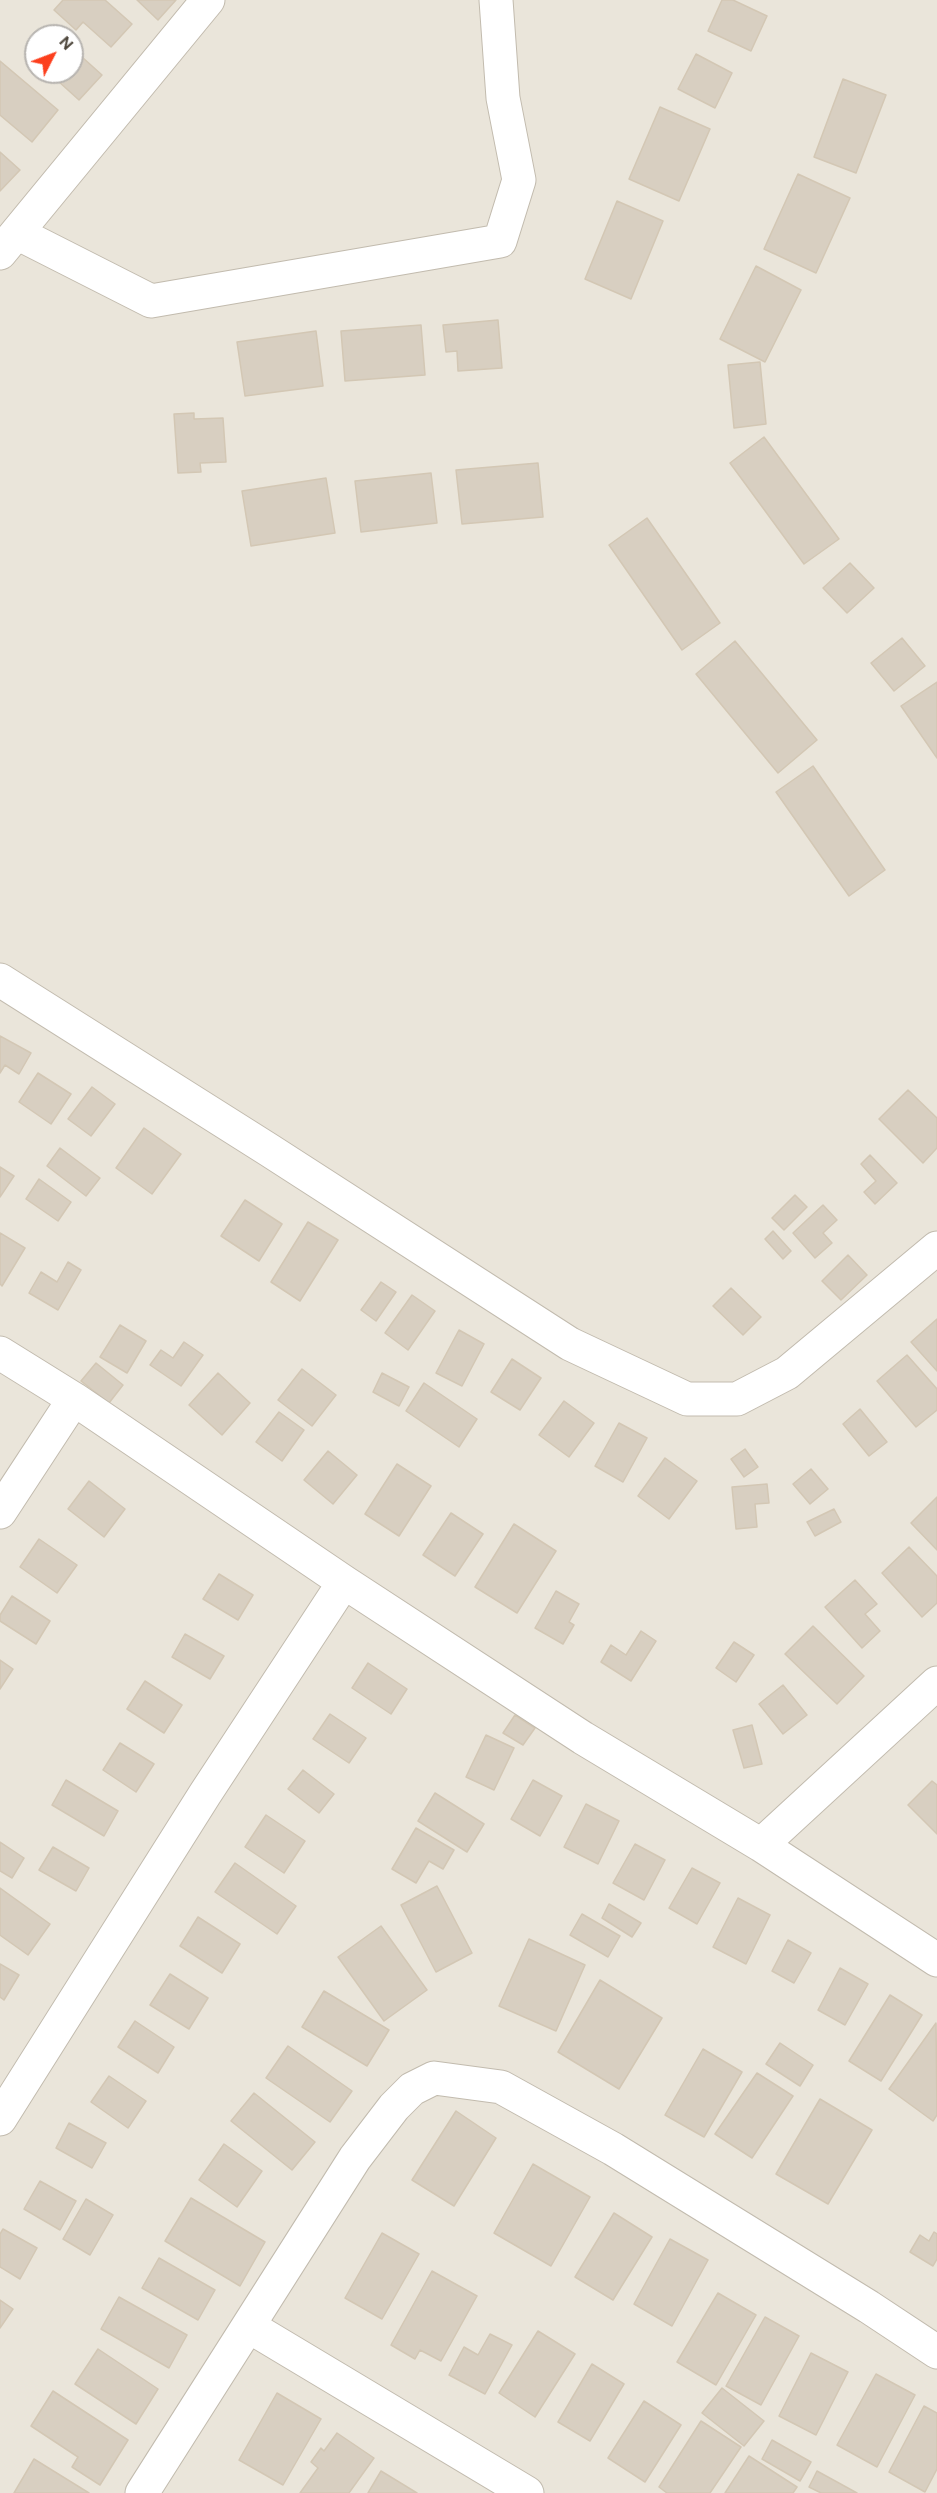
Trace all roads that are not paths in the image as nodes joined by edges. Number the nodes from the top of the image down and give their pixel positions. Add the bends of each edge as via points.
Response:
1 (208, 0) edge
2 (496, 0) edge
3 (8, 243) edge
4 (0, 980) edge
5 (937, 1248) edge
6 (0, 1353) edge
7 (74, 1399) junction
8 (0, 1512) edge
9 (344, 1582) junction
10 (937, 1683) edge
11 (761, 1845) junction
12 (937, 1960) edge
13 (0, 2119) edge
14 (250, 2327) junction
15 (937, 2352) edge
16 (142, 2493) edge
17 (527, 2493) edge

1 - 3 street
2 - 3 street via 503,98 519,180 500,241 151,301
4 - 5 street via 570,1344 687,1399 737,1399 787,1373
6 - 7 street
7 - 8 street
7 - 9 street
9 - 11 street via 584,1738
9 - 13 street
10 - 11 street
11 - 12 street
14 - 15 street via 355,2158 394,2107 412,2089 434,2079 501,2087 613,2149
14 - 16 street
14 - 17 street

